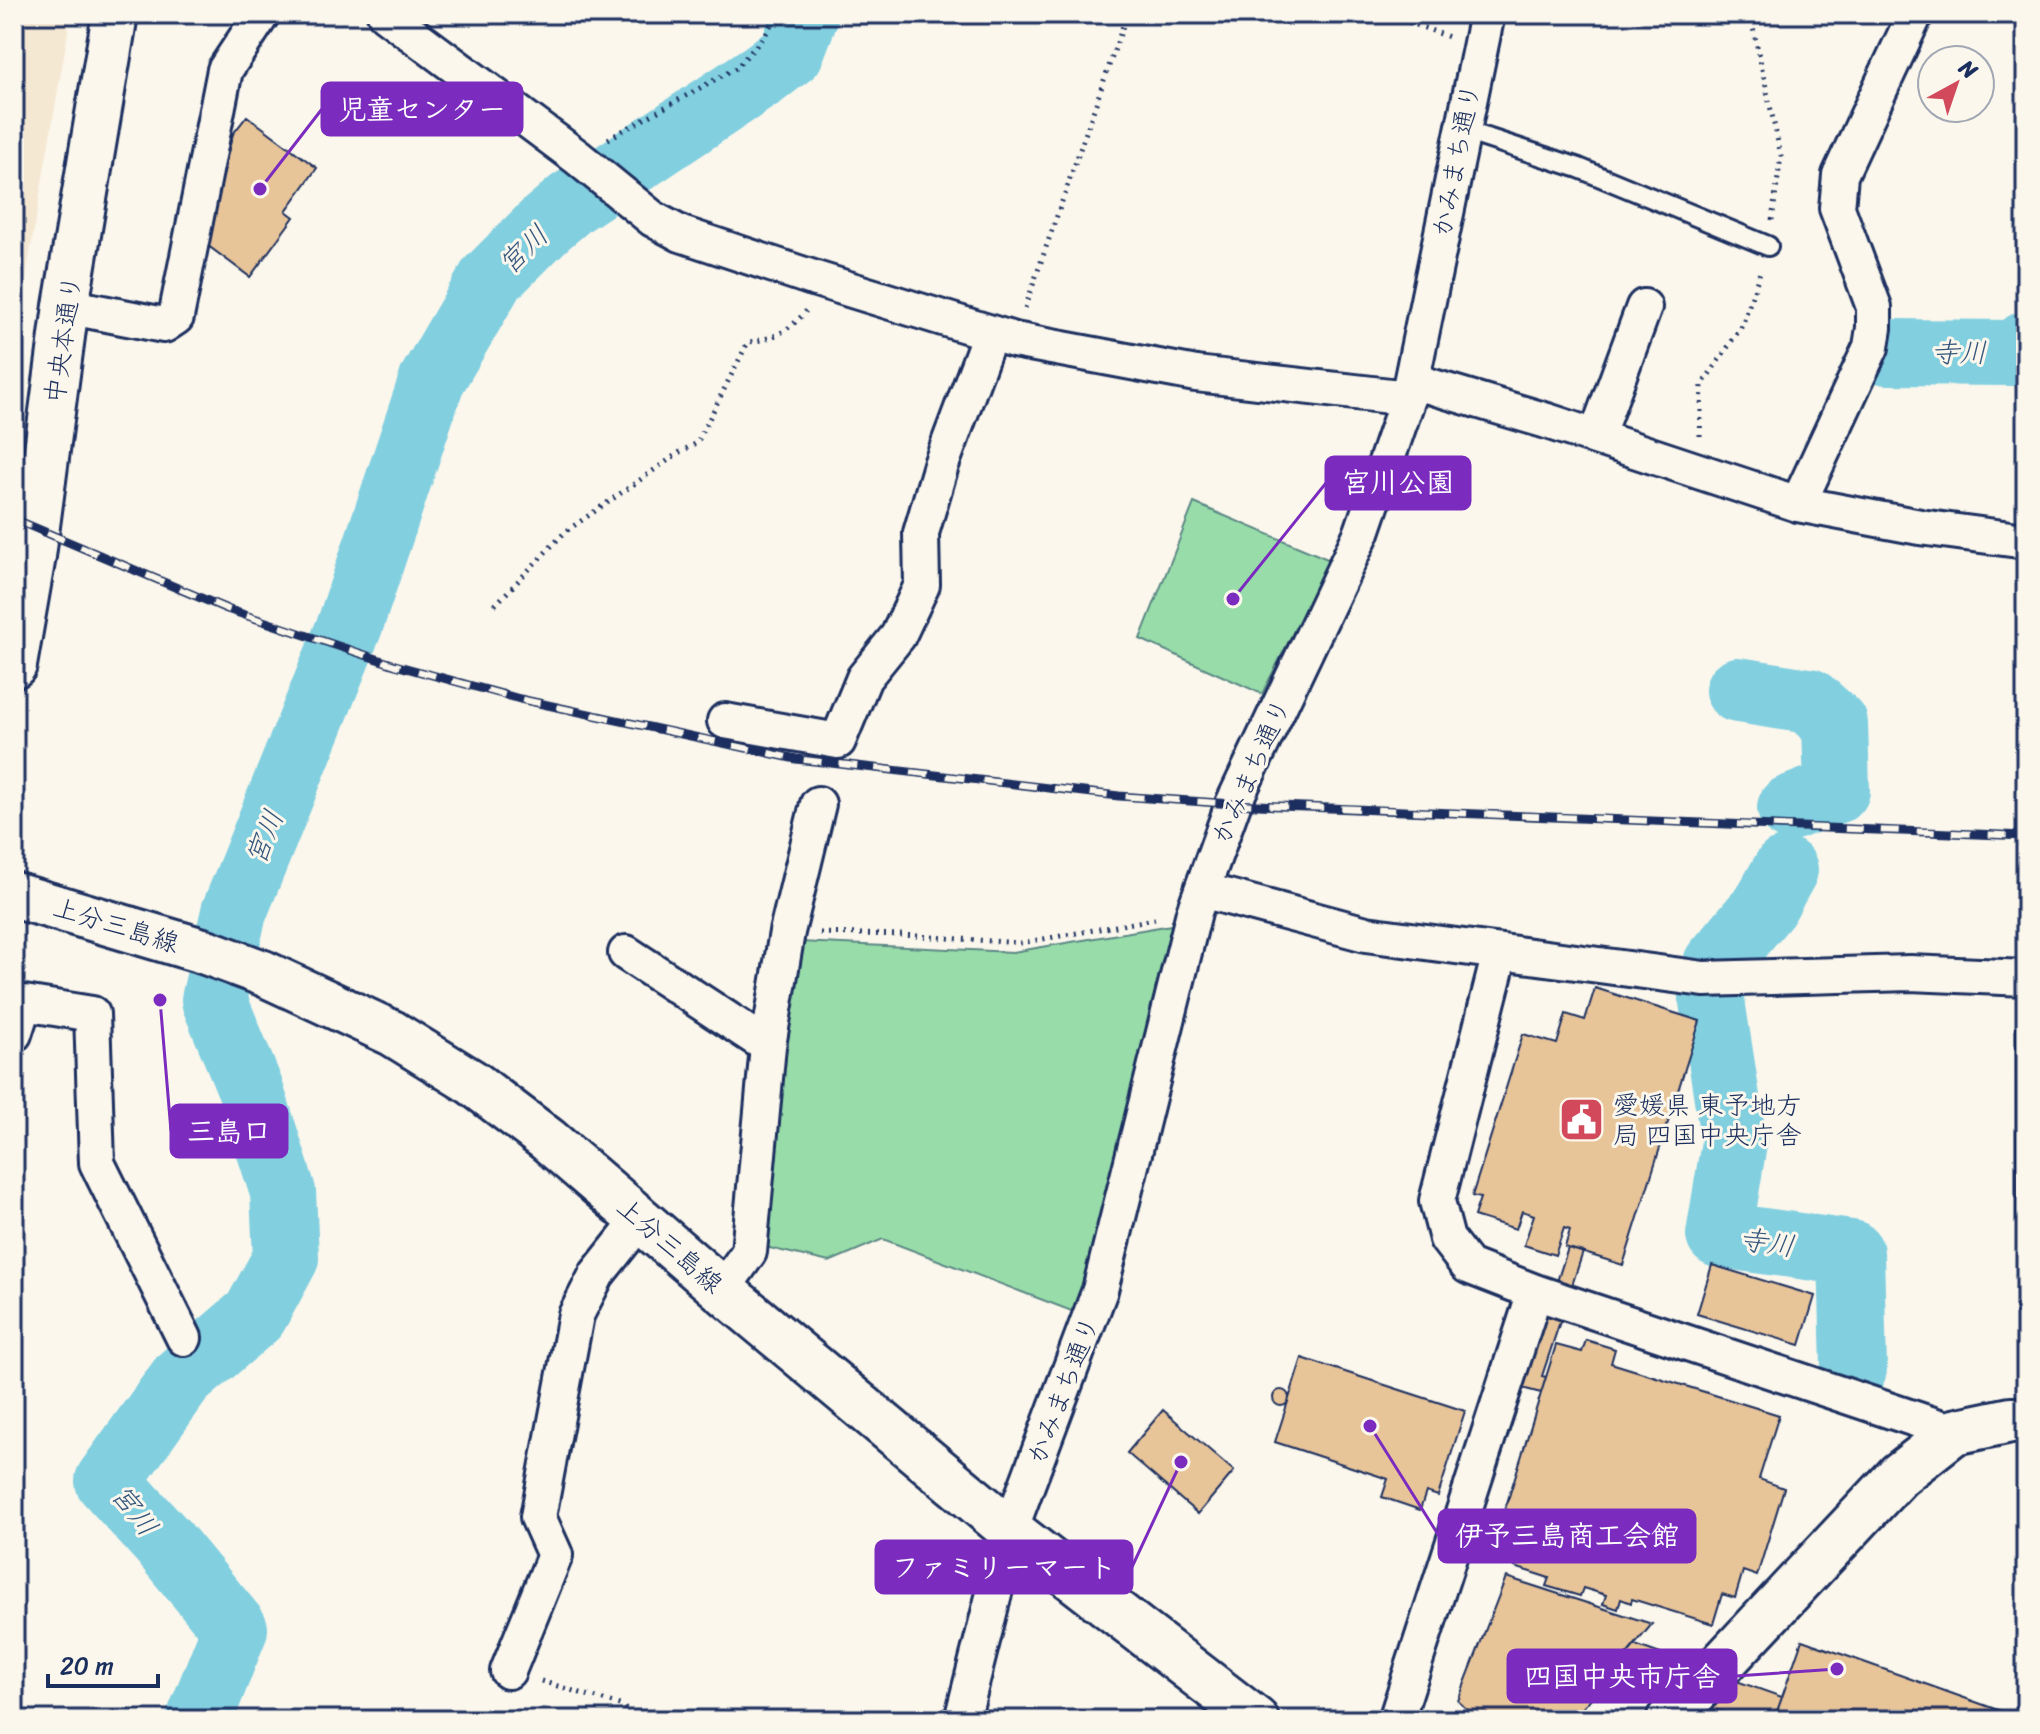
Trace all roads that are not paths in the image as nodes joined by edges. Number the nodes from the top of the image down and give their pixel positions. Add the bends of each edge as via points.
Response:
1 (115, 14) edge
2 (262, 14) edge
3 (385, 14) edge
4 (1487, 14) edge
5 (1915, 14) edge
6 (1462, 130) junction
7 (1768, 246) dead end
8 (66, 306) junction
9 (1644, 307) dead end
10 (1002, 337) junction
11 (1410, 390) junction
12 (1596, 437) junction
13 (1798, 504) junction
14 (2026, 541) edge
15 (14, 665) edge
16 (725, 721) dead end
17 (818, 804) dead end
18 (14, 895) edge
19 (1198, 901) junction
20 (626, 953) dead end
21 (1500, 953) junction
22 (2026, 978) edge
23 (14, 1034) edge
24 (768, 1046) junction
25 (640, 1220) junction
26 (722, 1290) junction
27 (1535, 1292) junction
28 (184, 1338) dead end
29 (2026, 1420) edge
30 (1954, 1432) junction
31 (1010, 1530) junction
32 (508, 1671) road end
33 (962, 1720) edge
34 (1256, 1720) edge
35 (1396, 1720) edge
36 (1669, 1720) edge

1 - 8 main road, 中央本通り
2 - 8 street via 225,70 176,317 164,325
3 - 10 street via 653,219 681,234
4 - 6 street, かみまち通り
5 - 13 street via 1840,175 1837,208 1874,307 1874,328 1871,347
6 - 7 lane via 1579,168
6 - 11 street, かみまち通り
8 - 15 main road, 中央本通り
9 - 12 street
10 - 11 street via 1196,374
10 - 16 street via 941,465 921,533 922,585 898,636 864,678 838,741
11 - 12 street
11 - 19 street, かみまち通り via 1362,532 1233,804
12 - 13 street
13 - 14 street
17 - 24 street via 787,932
18 - 25 main road, 上分三島線 via 206,952 392,1033 473,1083
19 - 21 street via 1366,934
19 - 31 street, かみまち通り via 1100,1290
20 - 24 street
21 - 22 street via 1714,979 1910,973
21 - 27 street via 1437,1201 1447,1239 1468,1266
23 - 28 street via 24,1003 92,1014 97,1163
24 - 26 street via 749,1252
25 - 26 main road, 上分三島線
25 - 32 street via 597,1274 576,1315 538,1517 555,1555
26 - 31 main road, 上分三島線
27 - 30 street
27 - 35 street
29 - 30 main road
30 - 36 main road via 1899,1475
31 - 33 street, かみまち通り
31 - 34 main road, 上分三島線

